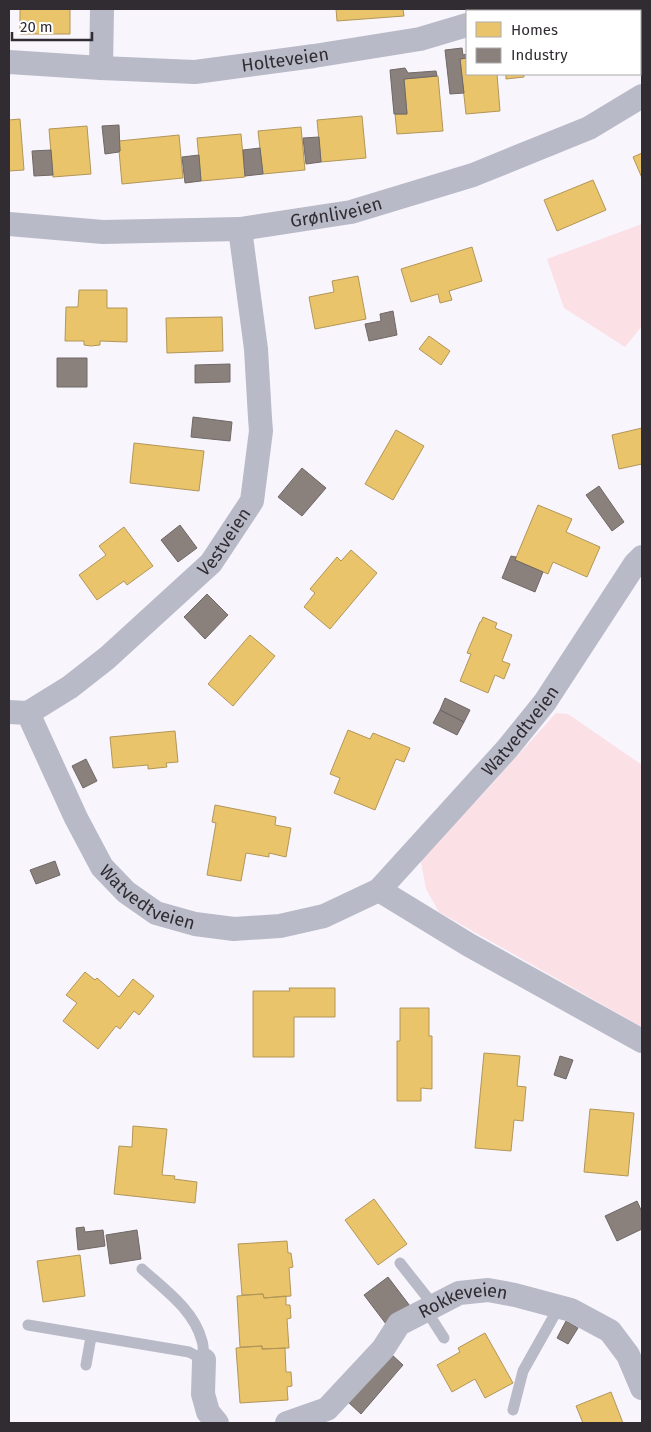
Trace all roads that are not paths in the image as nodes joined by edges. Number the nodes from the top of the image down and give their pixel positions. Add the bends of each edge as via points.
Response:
1 (102, 9) edge
2 (466, 25) edge
3 (9, 62) edge
4 (101, 68) junction
5 (642, 96) edge
6 (9, 224) edge
7 (240, 229) junction
8 (642, 557) edge
9 (18, 712) edge
10 (379, 890) junction
11 (642, 1041) edge
12 (400, 1263) dead end
13 (142, 1270) dead end
14 (559, 1307) junction
15 (430, 1308) junction
16 (28, 1325) dead end
17 (91, 1337) junction
18 (444, 1338) dead end
19 (204, 1360) junction
20 (86, 1365) dead end
21 (642, 1388) edge
22 (513, 1410) dead end
23 (217, 1423) edge
24 (288, 1423) edge

1 - 4 street
2 - 4 street, Holteveien via 420,39 194,72
3 - 4 street, Holteveien
5 - 7 street, Grønliveien via 589,128 473,175 351,212
6 - 7 street, Grønliveien via 103,232
7 - 9 street, Vestveien via 256,349 261,431 252,501 211,563 108,658 70,687
8 - 10 street, Watvedtveien via 545,702 507,749
9 - 10 street, Watvedtveien via 102,867 126,892 156,913 195,924 234,929 280,926 324,916
10 - 11 street via 469,945
12 - 15 lane
13 - 19 lane via 192,1319 202,1341
14 - 15 street, Rokkeveien via 488,1290 458,1293
14 - 21 street, Rokkeveien via 610,1331 628,1355
14 - 22 lane via 523,1371
15 - 18 lane
15 - 24 street, Rokkeveien via 399,1324 383,1349 328,1409
16 - 17 lane
17 - 19 lane via 189,1352
17 - 20 lane
19 - 23 street via 204,1394 208,1412

